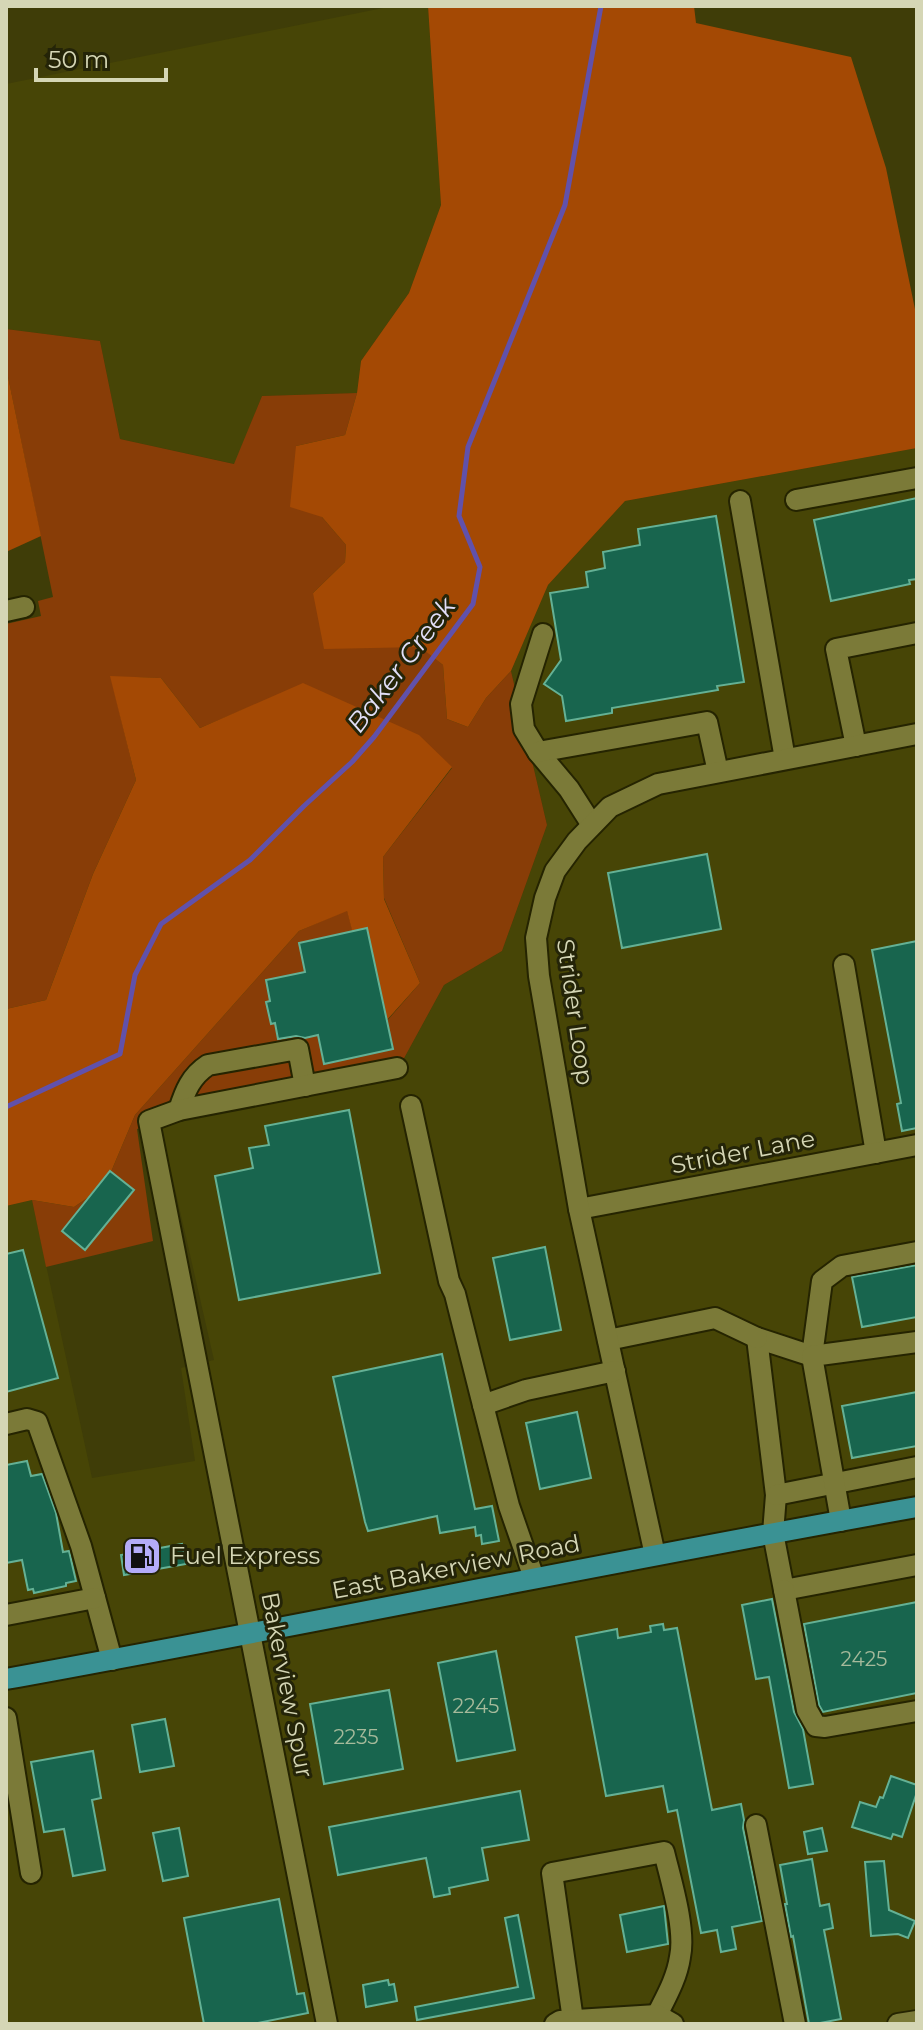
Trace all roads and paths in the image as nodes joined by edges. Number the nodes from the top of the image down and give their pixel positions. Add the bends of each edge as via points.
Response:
1 (917, 478) edge
2 (796, 500) dead end
3 (740, 501) dead end
4 (917, 633) edge
5 (543, 634) dead end
6 (917, 734) edge
7 (856, 746) junction
8 (538, 752) junction
9 (785, 759) junction
10 (718, 772) junction
11 (592, 825) junction
12 (844, 965) dead end
13 (397, 1068) dead end
14 (305, 1086) junction
15 (411, 1106) dead end
16 (179, 1110) junction
17 (917, 1145) edge
18 (876, 1153) junction
19 (579, 1209) junction
20 (917, 1252) edge
21 (757, 1338) junction
22 (608, 1340) junction
23 (917, 1342) edge
24 (812, 1356) junction
25 (615, 1371) junction
26 (483, 1405) junction
27 (6, 1424) edge
28 (917, 1467) edge
29 (834, 1483) junction
30 (776, 1495) junction
31 (917, 1507) edge
32 (841, 1521) junction
33 (773, 1533) junction
34 (655, 1555) junction
35 (917, 1565) edge
36 (534, 1578) junction
37 (784, 1590) junction
38 (95, 1598) junction
39 (6, 1615) edge
40 (251, 1634) junction
41 (112, 1660) junction
42 (6, 1680) edge
43 (917, 1711) edge
44 (6, 1718) edge
45 (756, 1825) dead end
46 (31, 1873) dead end
47 (665, 2020) edge
48 (917, 2021) edge
49 (564, 2022) edge
50 (327, 2024) edge
51 (795, 2024) edge
52 (898, 2024) edge

1 - 2 street
3 - 9 street
4 - 7 street via 836,649
5 - 8 street via 521,704 524,729
6 - 7 street, Strider Loop
7 - 9 street, Strider Loop
8 - 10 street via 707,722
8 - 11 street
9 - 10 street, Strider Loop
10 - 11 street, Strider Loop via 658,784 610,807
11 - 19 street, Strider Loop via 555,871 536,938
12 - 18 street
13 - 14 street
14 - 16 street
14 - 16 street via 298,1049 208,1065 186,1088
15 - 26 street via 449,1281
16 - 40 street, Bakerview Spur via 149,1121
17 - 18 street, Strider Lane
18 - 19 street, Strider Lane
19 - 22 street, Strider Loop
20 - 24 street via 842,1266 822,1281
21 - 22 street via 715,1318
21 - 24 street
21 - 30 street
22 - 25 street, Strider Loop
23 - 24 street
24 - 29 street
25 - 26 street
25 - 34 street, Strider Loop
26 - 36 street
27 - 38 street via 37,1422
28 - 29 street
29 - 30 street
29 - 32 street
30 - 33 street
31 - 32 main road, East Bakerview Road
32 - 33 main road, East Bakerview Road
33 - 34 main road, East Bakerview Road
33 - 37 street
34 - 36 main road, East Bakerview Road
35 - 37 street
36 - 40 main road, East Bakerview Road
37 - 43 street via 807,1710 816,1726
38 - 39 street
38 - 41 street
40 - 41 main road, East Bakerview Road
40 - 50 street, Bakerview Spur
41 - 42 main road, East Bakerview Road
44 - 46 street
45 - 51 street
47 - 49 street
47 - 49 street via 682,1942 664,1852 552,1873
48 - 52 street

